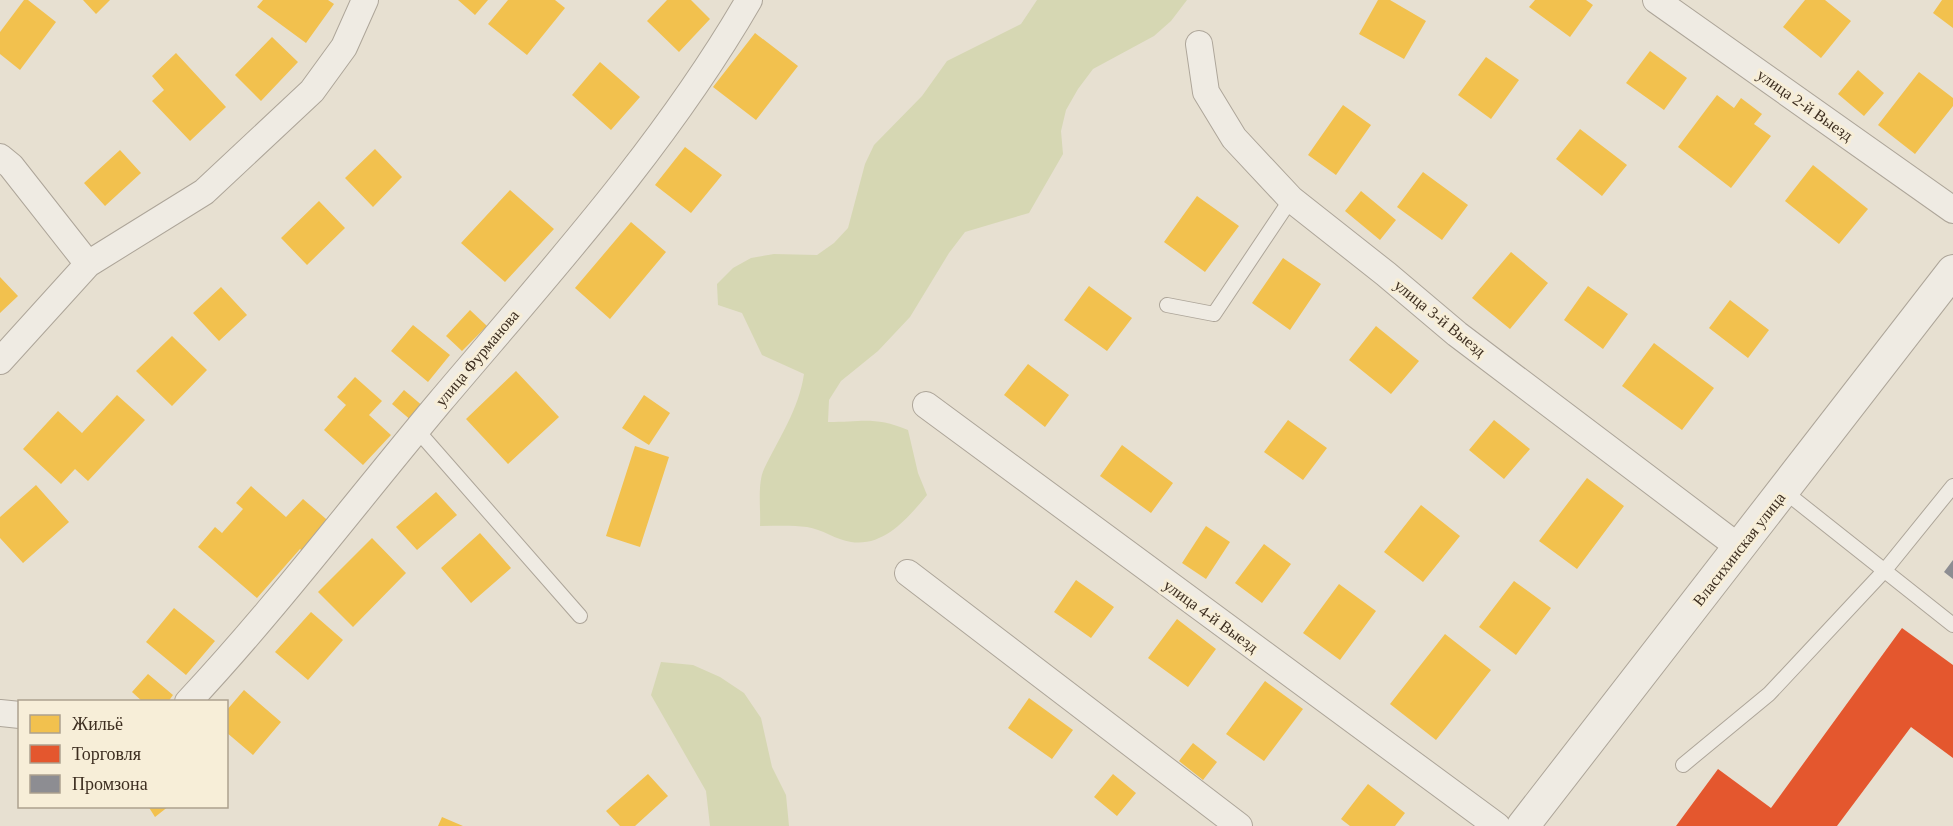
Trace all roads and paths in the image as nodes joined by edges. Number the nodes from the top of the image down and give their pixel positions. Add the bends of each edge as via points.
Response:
1 (365, 0) edge
2 (748, 0) edge
3 (1656, 0) edge
4 (1199, 44) dead end
5 (0, 157) edge
6 (1291, 199) junction
7 (1953, 210) edge
8 (88, 264) junction
9 (1953, 271) edge
10 (1167, 305) dead end
11 (0, 361) edge
12 (926, 405) dead end
13 (417, 430) junction
14 (1953, 486) edge
15 (1784, 491) junction
16 (1740, 548) junction
17 (1885, 570) junction
18 (908, 573) dead end
19 (580, 616) dead end
20 (1953, 625) edge
21 (190, 700) edge
22 (0, 713) edge
23 (18, 715) edge
24 (1683, 765) dead end
25 (1239, 826) edge
26 (1497, 826) edge
27 (1523, 826) edge

1 - 8 street via 344,47 312,91 204,192
2 - 13 street, улица Фурманова via 686,100 601,210
3 - 7 street, улица 2-й Выезд
4 - 6 street, улица 3-й Выезд via 1206,92 1234,138
5 - 8 street
6 - 10 lane via 1214,314
6 - 16 street, улица 3-й Выезд via 1457,334
8 - 11 street
9 - 15 street, Власихинская улица
12 - 26 street, улица 4-й Выезд
13 - 19 lane
13 - 21 street, улица Фурманова
14 - 17 lane
15 - 16 street, Власихинская улица
15 - 17 lane
16 - 27 street, Власихинская улица
17 - 20 lane
17 - 24 lane via 1768,694
18 - 25 street
22 - 23 street

